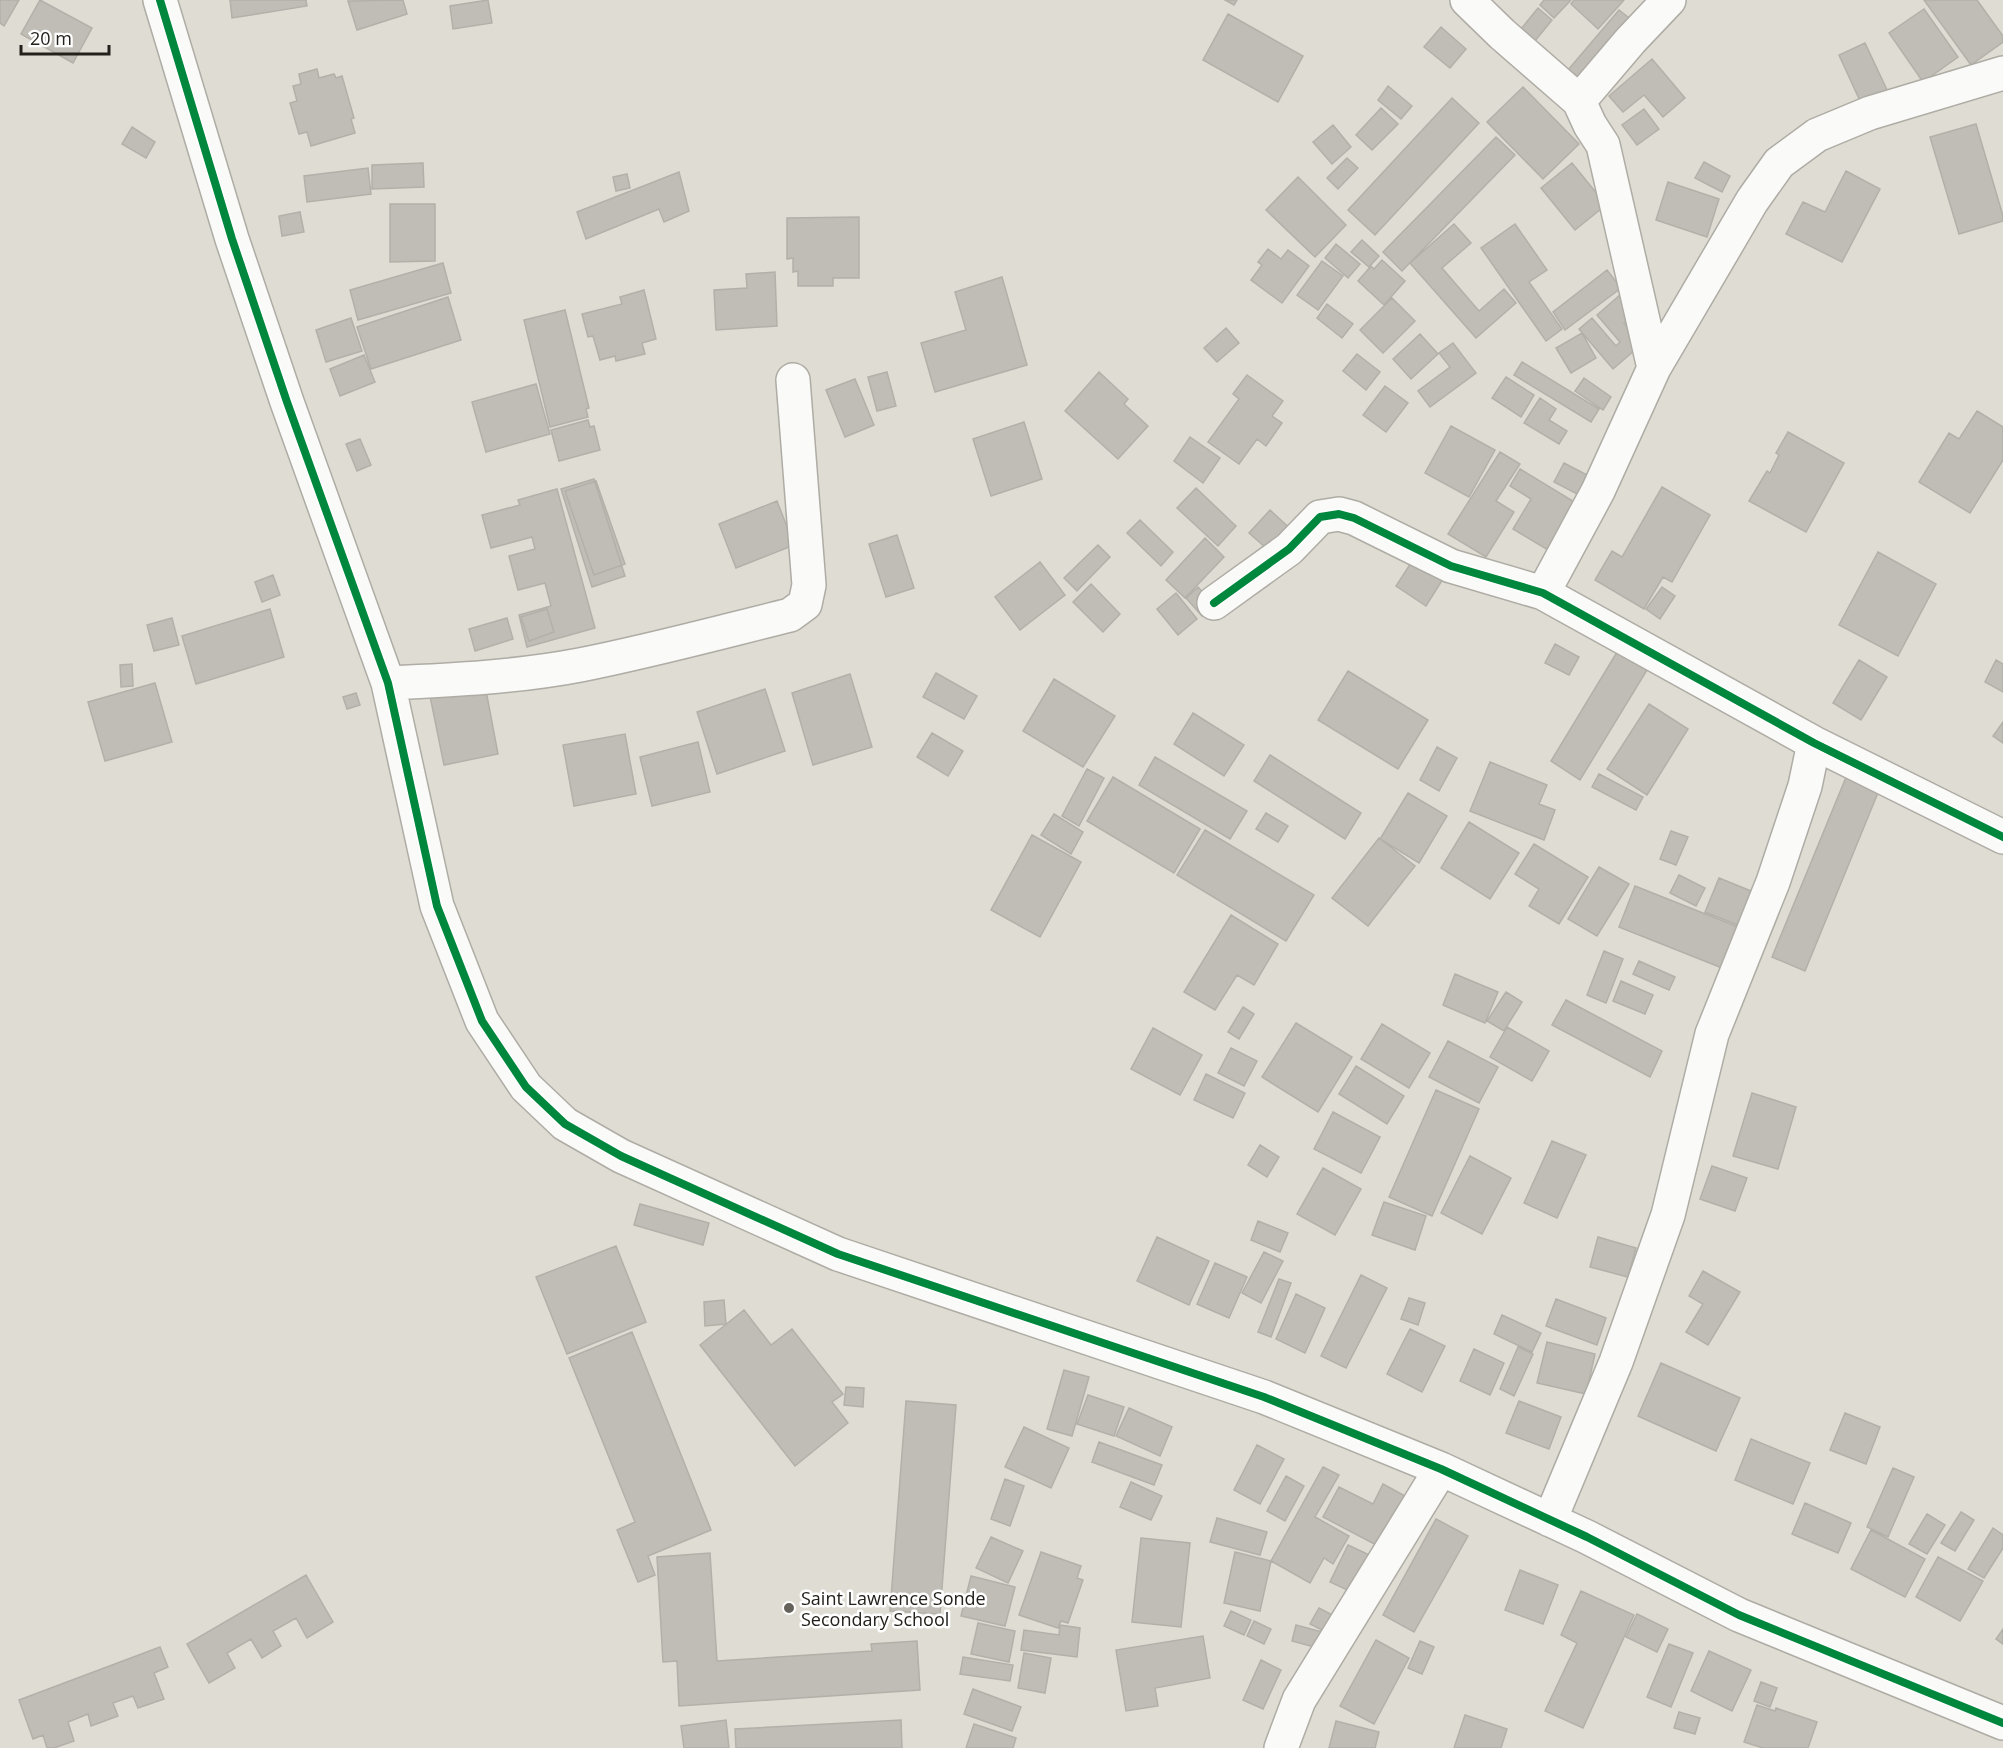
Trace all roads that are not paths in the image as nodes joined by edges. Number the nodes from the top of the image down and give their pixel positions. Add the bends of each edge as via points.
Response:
1 (160, 0) edge
2 (1467, 0) edge
3 (1669, 0) edge
4 (2003, 73) edge
5 (1580, 101) junction
6 (1654, 368) junction
7 (793, 380) dead end
8 (1543, 593) junction
9 (1214, 603) dead end
10 (388, 683) junction
11 (1814, 744) junction
12 (2003, 837) edge
13 (1441, 1469) junction
14 (1550, 1520) junction
15 (2003, 1723) edge
16 (1281, 1748) edge

1 - 10 street via 236,250
2 - 5 street
3 - 5 street
4 - 6 street via 1870,113 1817,135 1779,162
5 - 6 street via 1603,145
6 - 8 street via 1598,490
7 - 10 street via 809,585 805,604 790,615 580,665
8 - 9 street via 1451,566 1339,514 1320,517 1289,549
8 - 11 street
10 - 13 street via 437,906 482,1021 526,1087 565,1124 621,1156 838,1254 1264,1396
11 - 12 street
11 - 14 street via 1805,786 1773,882 1712,1034 1668,1215 1616,1362
13 - 14 street
13 - 16 street via 1299,1700
14 - 15 street via 1739,1615

